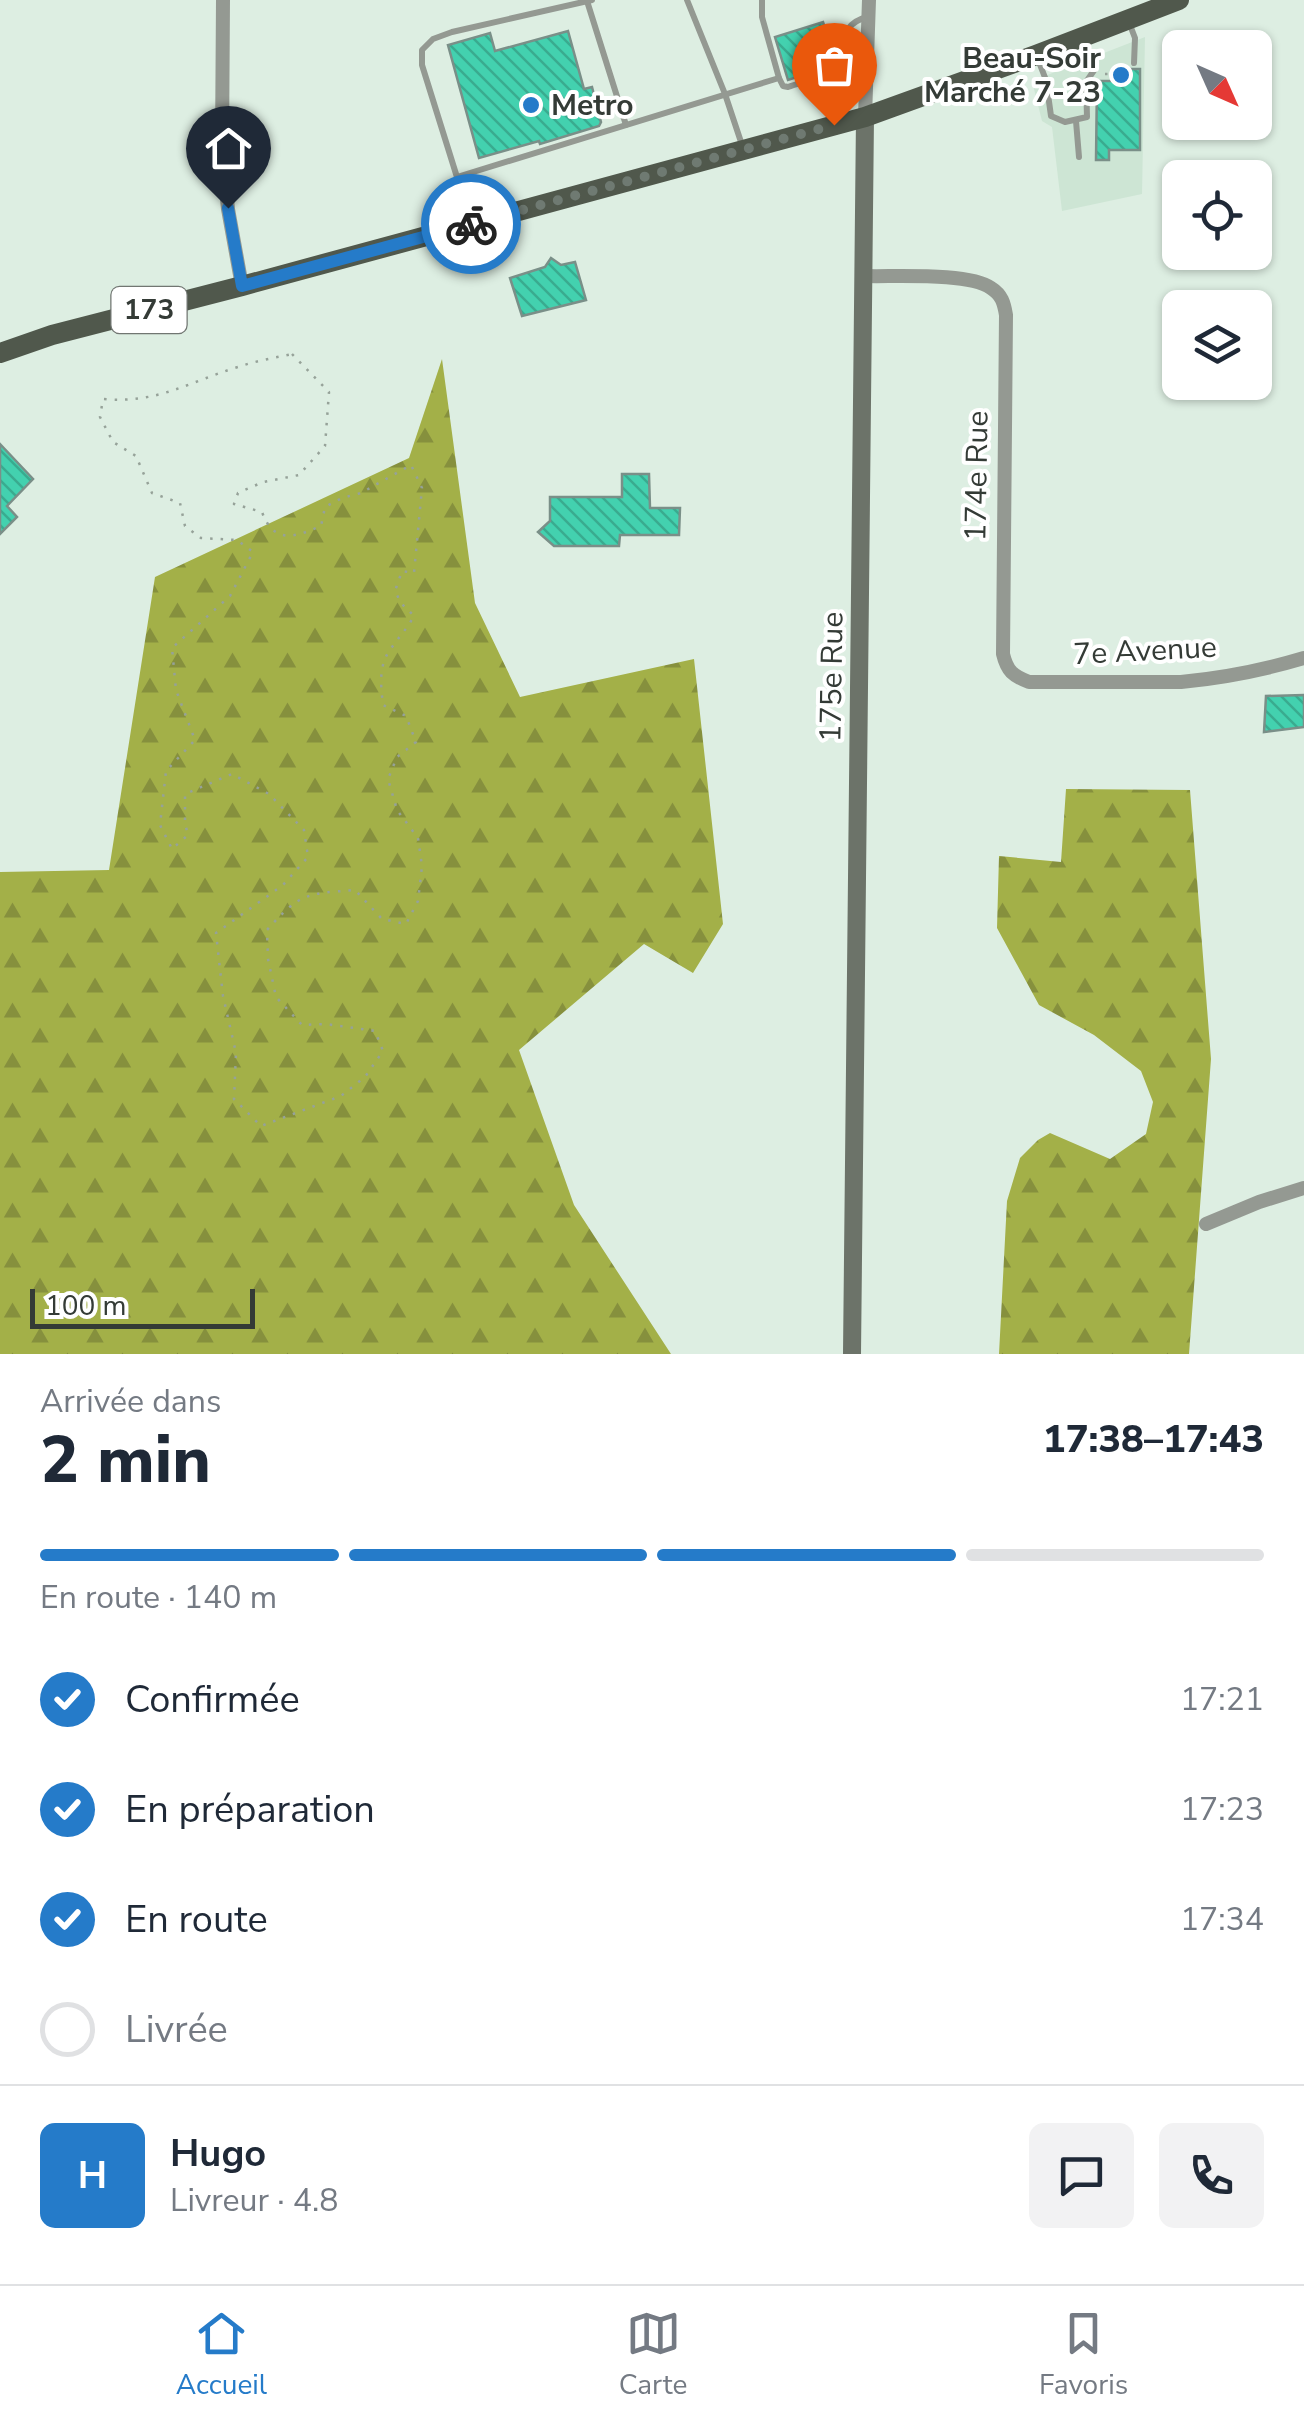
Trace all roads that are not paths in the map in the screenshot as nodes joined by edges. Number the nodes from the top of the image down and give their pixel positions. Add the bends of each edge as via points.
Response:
1 (223, 0) edge
2 (589, 0) edge
3 (687, 0) edge
4 (762, 0) edge
5 (869, 0) edge
6 (1179, 0) edge
7 (868, 17) junction
8 (1128, 20) junction
9 (1082, 37) junction
10 (1036, 55) junction
11 (1134, 62) road end
12 (778, 78) junction
13 (726, 94) junction
14 (865, 117) junction
15 (1076, 121) junction
16 (626, 125) junction
17 (744, 150) junction
18 (1079, 157) dead end
19 (457, 177) junction
20 (472, 224) junction
21 (864, 276) junction
22 (242, 286) junction
23 (0, 353) edge
24 (1003, 654) joint
25 (1304, 658) edge
26 (1304, 1188) edge
27 (1206, 1224) dead end
28 (852, 1354) edge

1 - 22 street via 222,147
2 - 16 lane
2 - 19 lane via 452,32 422,50
3 - 13 lane
4 - 12 lane
5 - 7 street, 175e Rue
6 - 8 main road, 173
7 - 12 lane via 846,30 838,68 788,87
7 - 14 street, 175e Rue
8 - 9 main road, 173
8 - 11 lane
9 - 10 main road, 173
9 - 15 lane via 1096,69 1086,82 1086,117
10 - 14 main road, 173
10 - 15 lane via 1051,116
12 - 13 lane
13 - 16 lane
13 - 17 lane
14 - 17 main road, 173
14 - 21 street, 175e Rue
15 - 18 lane
16 - 19 lane
17 - 20 main road, 173
19 - 20 lane
20 - 22 main road, 173
21 - 24 street, 174e Rue via 974,279 1003,300
21 - 28 street, 175e Rue
22 - 23 main road, 173
24 - 25 street, 7e Avenue via 1006,669 1029,682 1206,680
26 - 27 street

